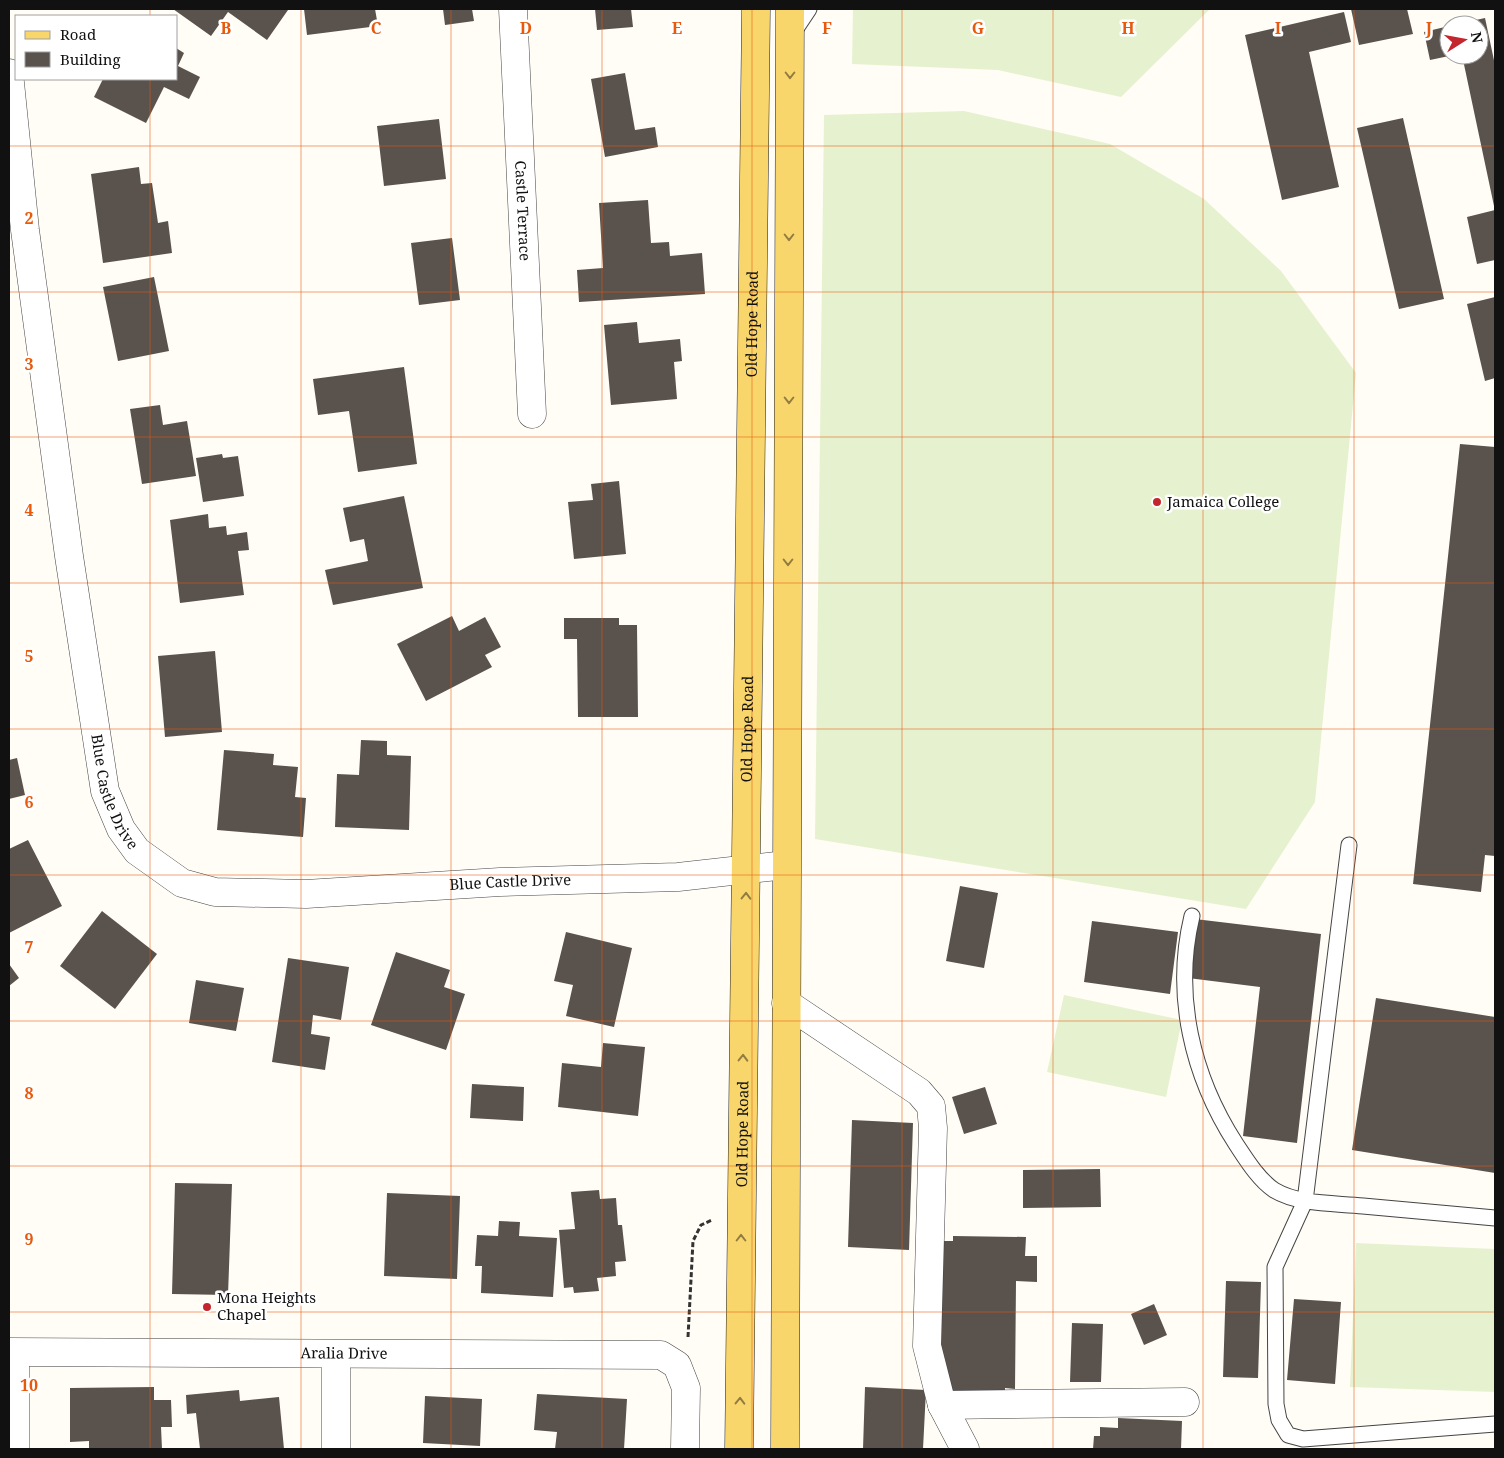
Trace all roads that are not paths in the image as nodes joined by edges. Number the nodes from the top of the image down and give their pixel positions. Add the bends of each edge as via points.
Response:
1 (513, 9) edge
2 (756, 9) edge
3 (790, 9) edge
4 (809, 9) edge
5 (790, 37) junction
6 (9, 73) edge
7 (532, 414) dead end
8 (1349, 845) dead end
9 (786, 866) junction
10 (746, 868) junction
11 (1192, 916) dead end
12 (786, 1003) junction
13 (1305, 1201) junction
14 (1495, 1218) edge
15 (12, 1352) edge
16 (336, 1354) junction
17 (1185, 1402) dead end
18 (942, 1406) junction
19 (1495, 1424) edge
20 (15, 1449) edge
21 (336, 1449) edge
22 (685, 1449) edge
23 (739, 1449) edge
24 (785, 1449) edge
25 (964, 1449) edge

1 - 7 street, Castle Terrace
2 - 10 main road, Old Hope Road
3 - 5 main road
4 - 5 lane
5 -> 9 main road
6 - 10 street, Blue Castle Drive via 69,556 105,791 121,829 137,851 182,883 215,892 306,894 500,882 678,877
8 - 13 lane
9 - 10 street, Blue Castle Drive
9 - 12 main road
23 -> 10 main road, Old Hope Road
11 - 13 lane via 1185,946 1185,1002 1200,1076 1223,1124 1249,1164 1274,1190
12 - 18 street via 919,1092 930,1106 933,1128 927,1346
12 - 24 main road
13 - 14 lane
13 - 19 lane via 1275,1267 1276,1404 1279,1420 1288,1435 1304,1439
15 - 16 street, Aralia Drive
15 - 20 street
16 - 21 street
16 - 22 street, Aralia Drive via 661,1355 677,1365 686,1388
17 - 18 street
18 - 25 street

